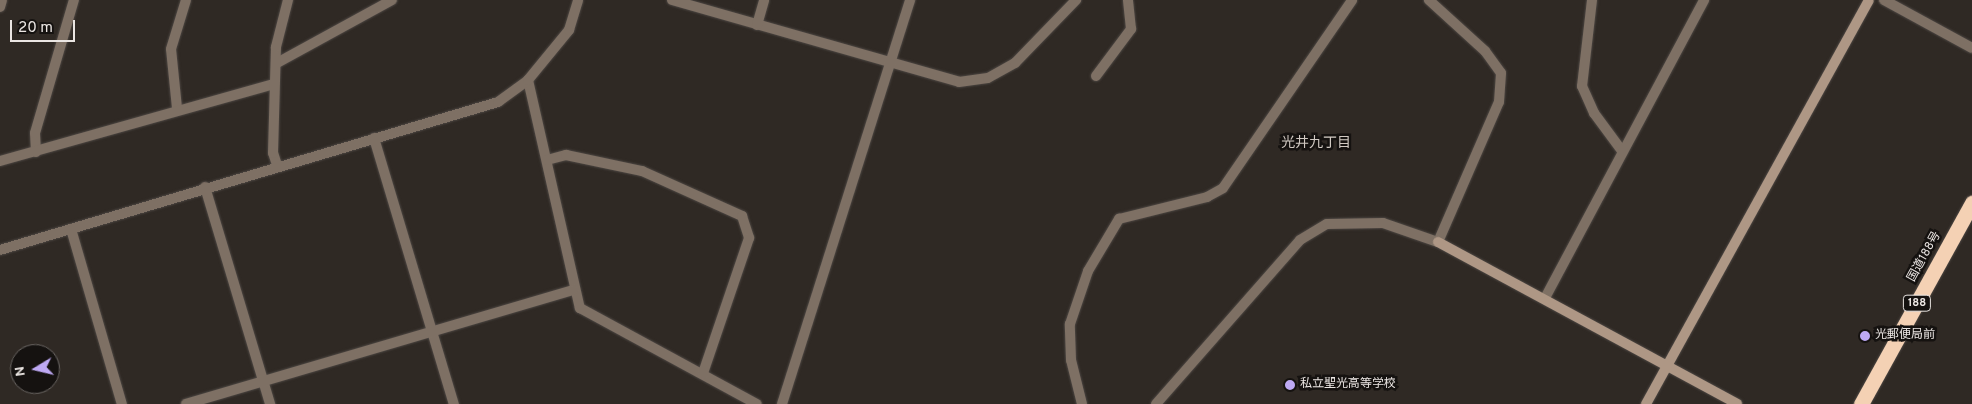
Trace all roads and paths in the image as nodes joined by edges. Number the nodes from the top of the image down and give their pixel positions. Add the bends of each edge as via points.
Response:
1 (2, 0) edge
2 (74, 0) edge
3 (186, 0) edge
4 (288, 0) edge
5 (391, 0) edge
6 (578, 0) edge
7 (764, 0) edge
8 (910, 0) edge
9 (1128, 0) edge
10 (1352, 0) edge
11 (1429, 0) edge
12 (1592, 0) edge
13 (1704, 0) edge
14 (1868, 0) edge
15 (1884, 0) edge
16 (676, 1) edge
17 (1073, 2) edge
18 (0, 7) edge
19 (757, 25) junction
20 (1972, 48) edge
21 (278, 63) junction
22 (890, 65) junction
23 (1096, 76) dead end
24 (528, 80) junction
25 (274, 84) junction
26 (177, 108) junction
27 (374, 138) junction
28 (1622, 151) junction
29 (36, 152) junction
30 (547, 160) junction
31 (0, 161) edge
32 (277, 165) junction
33 (205, 187) junction
34 (1972, 203) edge
35 (71, 229) junction
36 (1438, 242) junction
37 (0, 250) edge
38 (573, 290) junction
39 (1545, 298) junction
40 (432, 328) junction
41 (1667, 366) junction
42 (703, 373) junction
43 (263, 382) junction
44 (122, 404) edge
45 (186, 404) edge
46 (270, 404) edge
47 (454, 404) edge
48 (757, 404) edge
49 (782, 404) edge
50 (1082, 404) edge
51 (1156, 404) edge
52 (1646, 404) edge
53 (1737, 404) edge
54 (1861, 404) edge

1 - 18 street
2 - 29 street via 35,133
3 - 26 street via 171,49
4 - 21 street via 276,47
5 - 21 street
6 - 24 street via 568,30
7 - 19 street
8 - 22 street
9 - 23 street via 1132,29
10 - 50 street via 1223,188 1207,197 1119,219 1088,271 1070,324 1071,360
11 - 36 street via 1486,51 1500,72 1499,102
12 - 28 street via 1582,86 1594,113
13 - 28 street
14 - 41 street
15 - 20 street
16 - 19 street
17 - 22 street via 1015,63 988,78 959,82
19 - 22 street
21 - 25 street
22 - 49 street
24 - 27 street via 498,102
24 - 30 street
25 - 26 street
25 - 32 street via 273,153
26 - 29 street
27 - 32 street
27 - 40 street
28 - 39 street
29 - 31 street
30 - 38 street
30 - 42 street via 566,155 642,171 742,216 749,238
32 - 33 street
33 - 35 street
33 - 43 street
34 - 54 highway, 国道188号 / 188
35 - 37 street
35 - 44 street
36 - 39 street
36 - 51 street via 1383,223 1326,224 1300,240
38 - 40 street
38 - 42 street via 580,308
39 - 41 street
40 - 43 street
40 - 47 street
41 - 52 street
41 - 53 street
42 - 48 street
43 - 45 street
43 - 46 street

